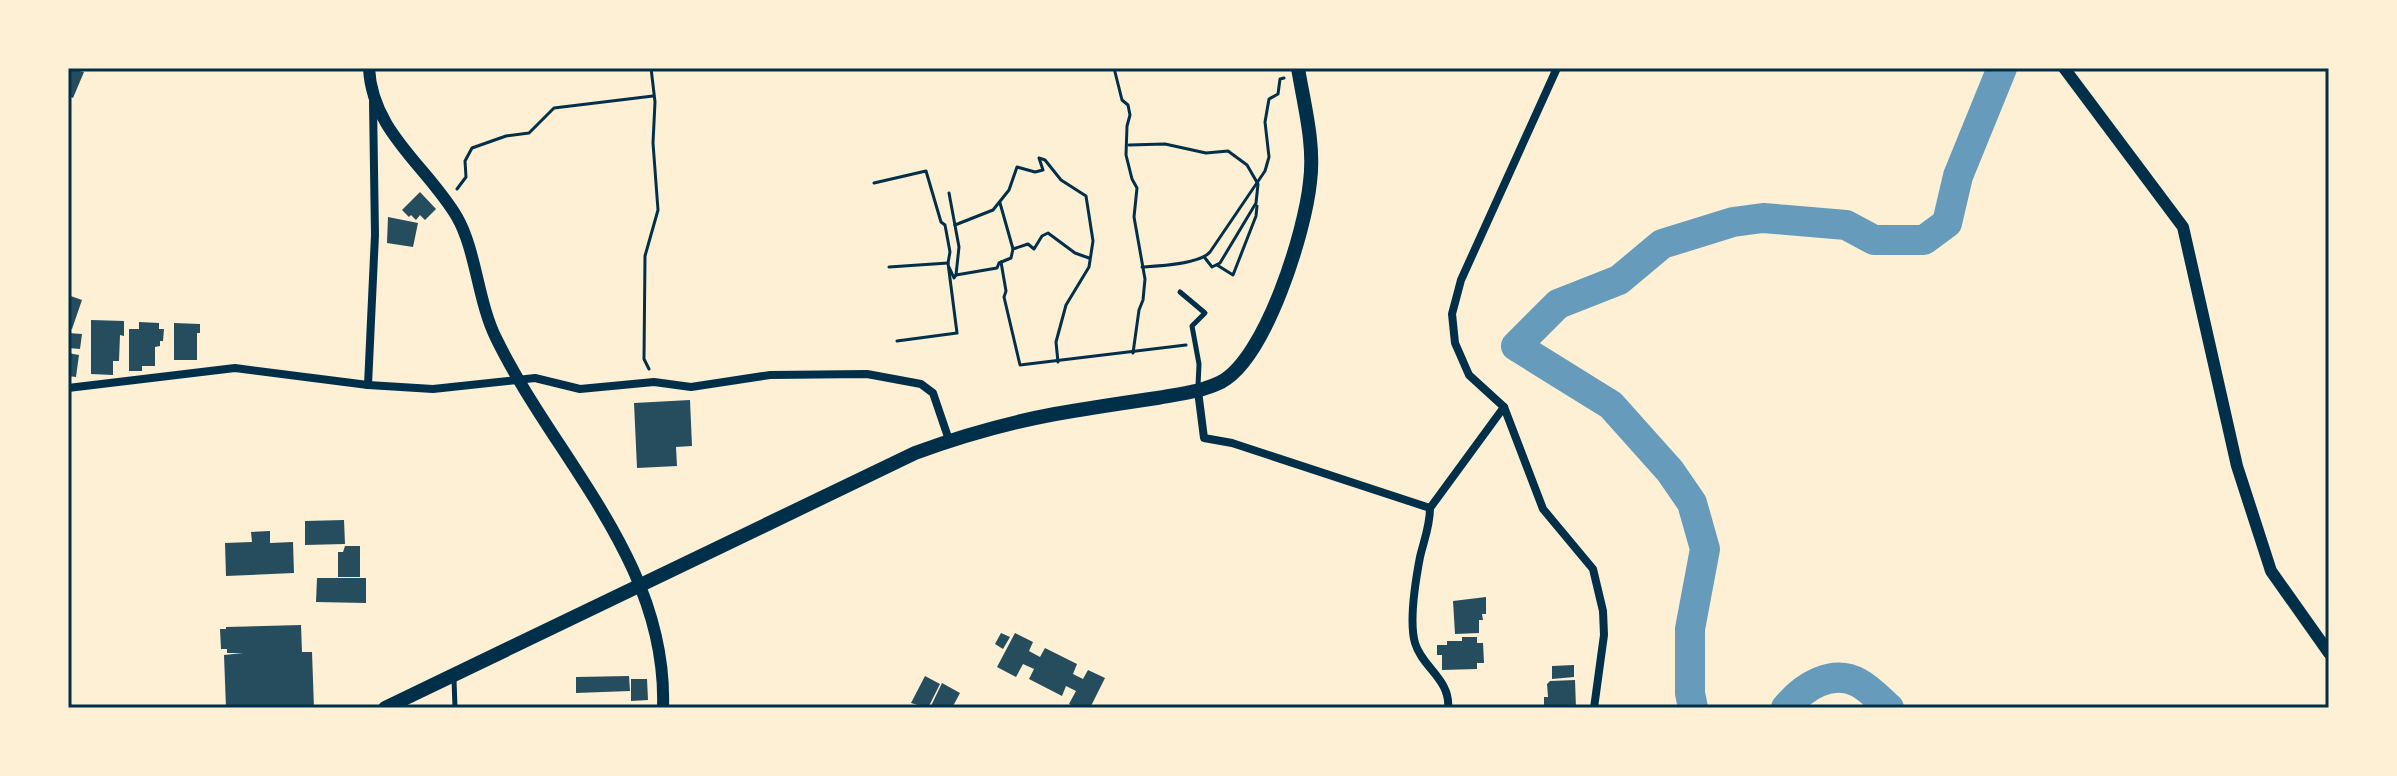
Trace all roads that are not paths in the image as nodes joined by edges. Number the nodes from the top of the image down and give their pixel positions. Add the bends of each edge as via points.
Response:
1 (369, 68) edge
2 (1557, 68) edge
3 (2064, 68) edge
4 (1298, 71) edge
5 (373, 92) junction
6 (1180, 292) dead end
7 (519, 381) junction
8 (368, 385) junction
9 (68, 388) edge
10 (1198, 391) junction
11 (1504, 407) junction
12 (949, 440) junction
13 (1430, 508) junction
14 (641, 584) junction
15 (2329, 653) edge
16 (454, 674) junction
17 (385, 708) edge
18 (455, 708) edge
19 (663, 708) edge
20 (1448, 708) edge
21 (1594, 708) edge

1 - 5 street
2 - 11 street via 1461,280 1452,314 1455,343 1469,375
3 - 15 street via 2183,227 2237,466 2271,571
4 - 10 main road via 1311,181 1296,245 1255,348 1238,370
5 - 7 street via 401,147 460,221 494,335
5 - 8 street via 375,235
6 - 10 lane via 1205,313 1192,326
7 - 8 street via 433,389
7 - 12 street via 535,378 580,389 654,382 691,387 784,374 867,374 921,384 933,393
7 - 14 street via 601,508
8 - 9 street via 235,368
10 - 12 main road via 1053,414
10 - 13 street via 1204,438
11 - 13 street
11 - 21 street via 1543,509 1593,569 1604,635
12 - 14 main road
13 - 20 street via 1420,557 1415,645 1446,687
14 - 16 main road
14 - 19 street via 656,639
16 - 17 main road
16 - 18 lane

